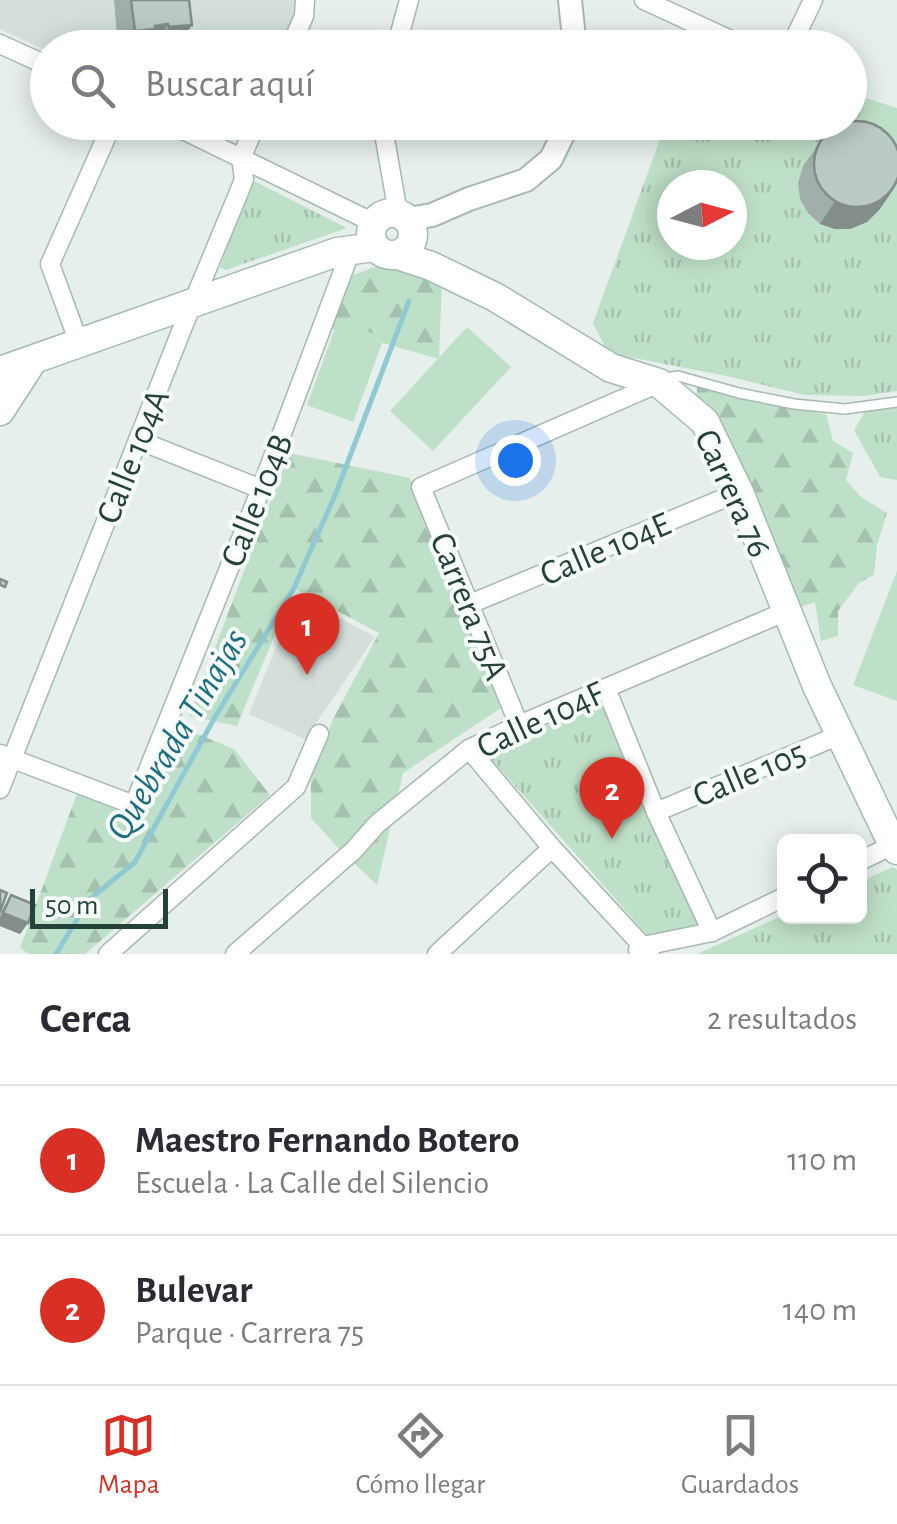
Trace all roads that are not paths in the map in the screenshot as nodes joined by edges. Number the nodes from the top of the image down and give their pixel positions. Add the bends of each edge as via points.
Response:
1 (305, 0) edge
2 (409, 0) edge
3 (570, 0) edge
4 (644, 0) edge
5 (812, 0) edge
6 (298, 30) edge
7 (401, 30) edge
8 (572, 30) edge
9 (709, 30) edge
10 (800, 30) edge
11 (0, 44) edge
12 (30, 58) edge
13 (104, 140) edge
14 (204, 140) edge
15 (249, 140) edge
16 (383, 140) edge
17 (561, 140) edge
18 (241, 158) junction
19 (388, 234) junction
20 (206, 270) junction
21 (229, 290) junction
22 (194, 303) junction
23 (79, 343) junction
24 (33, 360) junction
25 (0, 372) edge
26 (659, 383) junction
27 (897, 402) edge
28 (0, 411) edge
29 (138, 440) junction
30 (261, 489) junction
31 (740, 492) junction
32 (470, 604) junction
33 (786, 612) junction
34 (606, 688) junction
35 (519, 724) junction
36 (319, 734) dead end
37 (842, 734) junction
38 (468, 750) junction
39 (6, 756) edge
40 (0, 789) edge
41 (656, 812) junction
42 (552, 848) junction
43 (895, 848) edge
44 (867, 858) edge
45 (777, 900) edge
46 (712, 932) junction
47 (642, 951) edge
48 (108, 954) edge
49 (235, 954) edge
50 (437, 954) edge

1 - 6 street
2 - 7 street
3 - 8 street
4 - 9 street
5 - 10 street
11 - 12 street
13 - 23 street via 50,264
14 - 18 street
15 - 18 street, Calle 104A
16 - 19 street
17 - 19 street via 551,159 526,180
18 - 19 street
18 - 20 street, Calle 104A via 244,179
19 - 21 main road
19 - 26 main road, Carrera 76 via 431,266 611,368
19 - 30 street, Calle 104B
20 - 21 street
20 - 22 street, Calle 104A
21 - 22 main road
22 - 23 main road
22 - 29 street, Calle 104A
23 - 24 main road
24 - 25 main road
24 - 28 main road
26 - 27 lane via 678,376 738,393 845,409
26 - 31 main road, Carrera 76 via 704,422
26 - 32 street, Carrera 75A via 421,487
29 - 30 street
29 - 39 street, Calle 104A
30 - 39 street, Calle 104B via 134,805
31 - 32 street, Calle 104E
31 - 33 main road, Carrera 76
32 - 35 street, Carrera 75A
33 - 34 street, Calle 104F
33 - 37 main road, Carrera 76
34 - 35 street, Calle 104F
34 - 41 street
35 - 38 street, Calle 104F
36 - 48 street via 296,787
37 - 41 street, Calle 105
37 - 43 main road, Carrera 76
38 - 42 street
38 - 49 street, Calle 104F
39 - 40 street, Calle 104A
41 - 46 street
42 - 47 street
42 - 50 street
43 - 44 street
45 - 46 street
46 - 47 street

